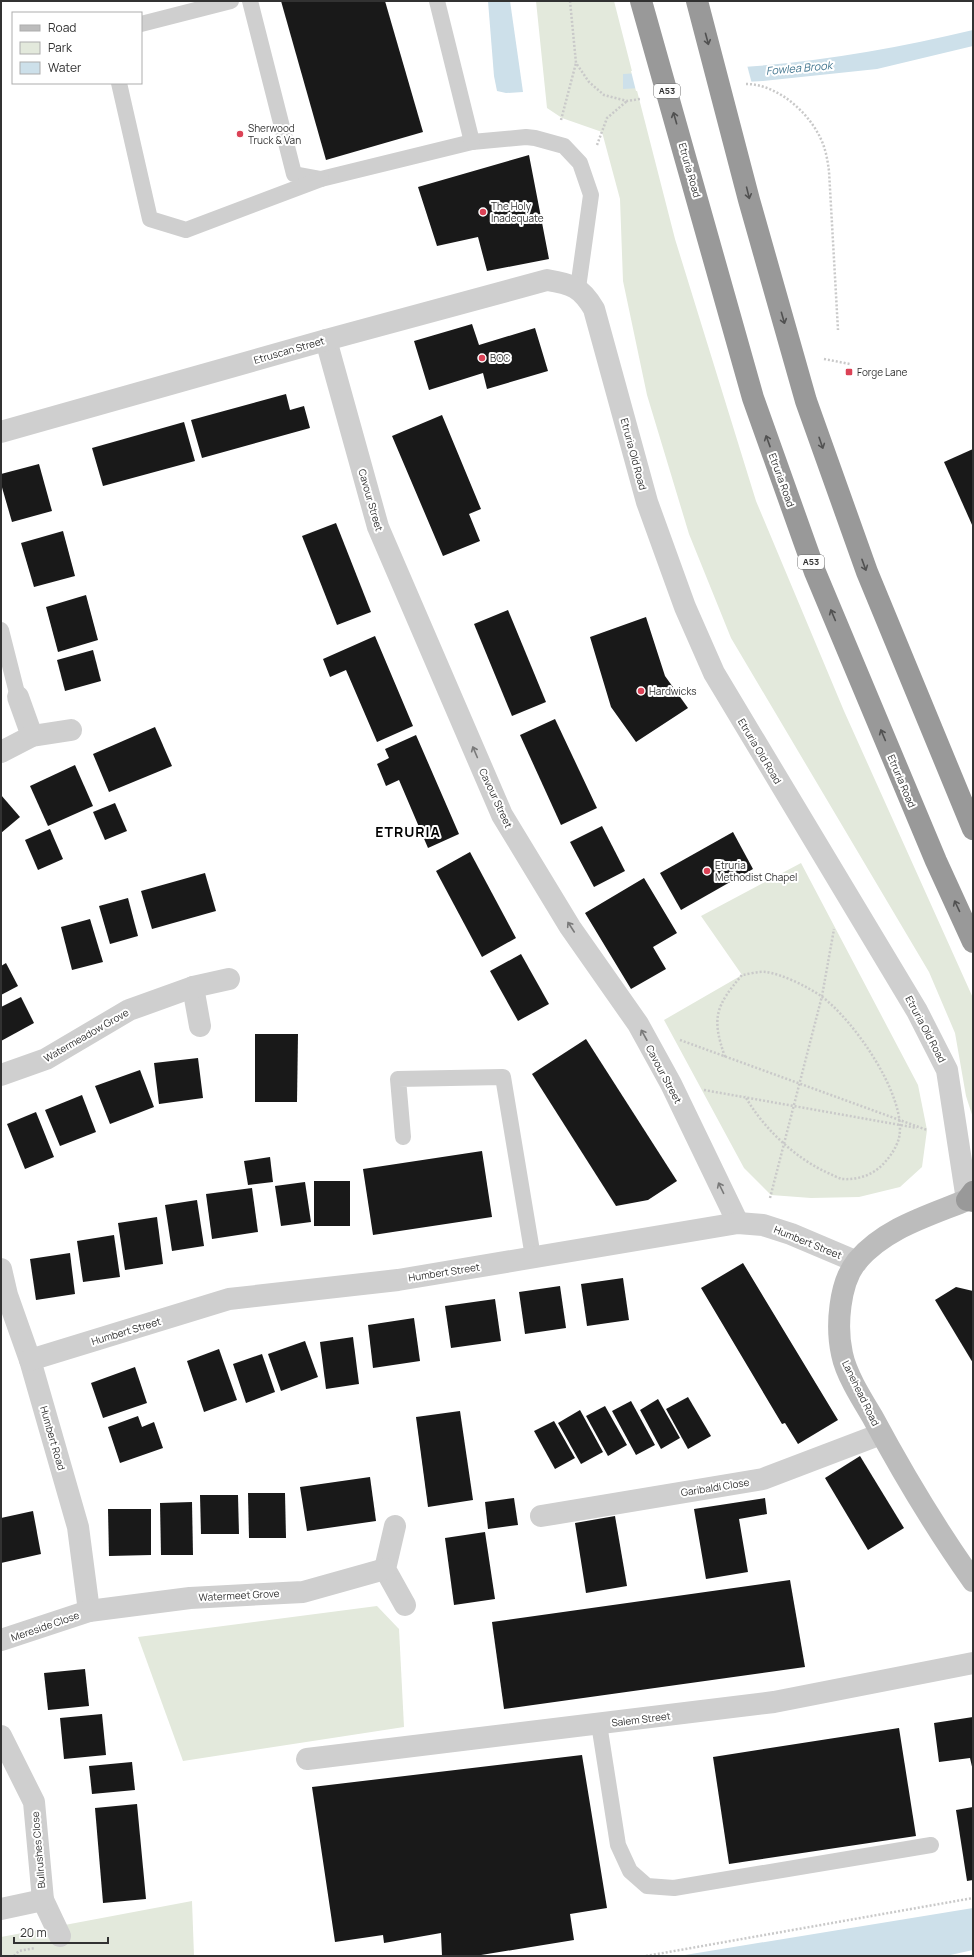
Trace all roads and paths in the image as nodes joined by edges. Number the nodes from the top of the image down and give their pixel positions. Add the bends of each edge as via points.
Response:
1 (231, 1) edge
2 (250, 1) edge
3 (437, 1) edge
4 (697, 1) edge
5 (214, 3) edge
6 (643, 7) edge
7 (142, 24) edge
8 (576, 63) dead end
9 (119, 84) edge
10 (627, 101) dead end
11 (472, 142) junction
12 (552, 143) junction
13 (585, 177) junction
14 (321, 179) junction
15 (578, 288) junction
16 (326, 340) junction
17 (1, 432) edge
18 (1, 630) edge
19 (18, 697) joint
20 (71, 730) dead end
21 (32, 736) junction
22 (1, 752) edge
23 (973, 828) edge
24 (842, 887) junction
25 (973, 942) edge
26 (229, 978) dead end
27 (193, 987) junction
28 (822, 996) junction
29 (638, 1024) junction
30 (200, 1026) dead end
31 (725, 1057) junction
32 (1, 1075) edge
33 (671, 1084) junction
34 (799, 1085) junction
35 (745, 1096) junction
36 (794, 1105) junction
37 (899, 1120) junction
38 (899, 1125) junction
39 (927, 1130) junction
40 (403, 1137) dead end
41 (959, 1143) junction
42 (785, 1144) junction
43 (971, 1198) edge
44 (738, 1223) junction
45 (763, 1225) junction
46 (533, 1258) junction
47 (857, 1262) junction
48 (1, 1269) edge
49 (4, 1296) edge
50 (30, 1360) junction
51 (881, 1434) junction
52 (541, 1516) dead end
53 (395, 1526) dead end
54 (385, 1569) junction
55 (973, 1581) edge
56 (405, 1605) dead end
57 (89, 1611) junction
58 (1, 1640) edge
59 (973, 1663) edge
60 (599, 1724) junction
61 (1, 1736) edge
62 (307, 1759) dead end
63 (931, 1845) dead end
64 (973, 1898) edge
65 (43, 1900) junction
66 (1, 1909) edge
67 (60, 1936) dead end
68 (646, 1956) edge

1 - 5 lane
2 - 14 lane via 294,174
3 - 11 lane
4 -> 23 highway via 806,401 867,572
5 - 7 lane
25 -> 6 highway, Etruria Road / A53 via 936,861 815,572 753,398
8 - 12 path via 562,118
9 - 14 lane via 150,219 186,230
10 - 13 path via 608,118
11 - 12 lane via 526,137
11 - 14 lane
12 - 13 lane via 564,146 580,163
13 - 15 lane via 591,195
15 - 16 street, Etruscan Street via 547,280
15 - 24 street, Etruria Old Road via 594,309 646,502 714,673
16 - 17 street, Etruscan Street
29 -> 16 street, Cavour Street via 570,927 502,815 378,526
18 - 19 lane
19 - 21 street
20 - 21 street
21 - 22 street
24 - 28 path
24 - 41 street, Etruria Old Road via 917,1011 947,1070
26 - 27 street, Watermeadow Grove
27 - 30 street
27 - 32 street, Watermeadow Grove via 130,1010 46,1059
28 - 31 path via 787,978 766,972 742,975 721,1002 717,1017 718,1038
28 - 34 path
28 - 37 path via 844,1018 887,1078
29 - 31 path
33 -> 29 street, Cavour Street
31 - 34 path
33 - 35 path
44 -> 33 street, Cavour Street
34 - 36 path
34 - 37 path
35 - 36 path
35 - 42 path via 751,1107
36 - 38 path
36 - 42 path
37 - 38 path
37 - 39 path
38 - 39 path
38 - 42 path via 895,1149 884,1164 874,1172 859,1178 841,1179 818,1168
39 - 41 path
40 - 46 lane via 398,1079 503,1077
41 - 43 street, Etruria Old Road
42 - 45 path
43 - 47 street, Lanehead Road via 912,1222 882,1238
44 - 45 street, Humbert Street
44 - 46 street, Humbert Street
45 - 47 street, Humbert Street
46 - 50 street, Humbert Street via 398,1280 229,1299
47 - 51 street, Lanehead Road via 846,1284 839,1312 842,1354 855,1386
48 - 49 street, Humbert Road
49 - 50 street, Humbert Road
50 - 57 street, Humbert Road via 78,1527
51 - 52 street, Garibaldi Close via 763,1479
51 - 55 street, Lanehead Road
53 - 54 street
54 - 56 street
54 - 57 street, Watermeet Grove via 303,1592 190,1598
57 - 58 street, Mereside Close
59 - 60 street, Salem Street via 774,1702
60 - 62 street, Salem Street
60 - 63 lane via 618,1845 630,1872 647,1886 674,1888
61 - 65 street, Bullrushes Close via 34,1802
64 - 68 path
65 - 66 street, Bullrushes Close
65 - 67 street, Bullrushes Close

